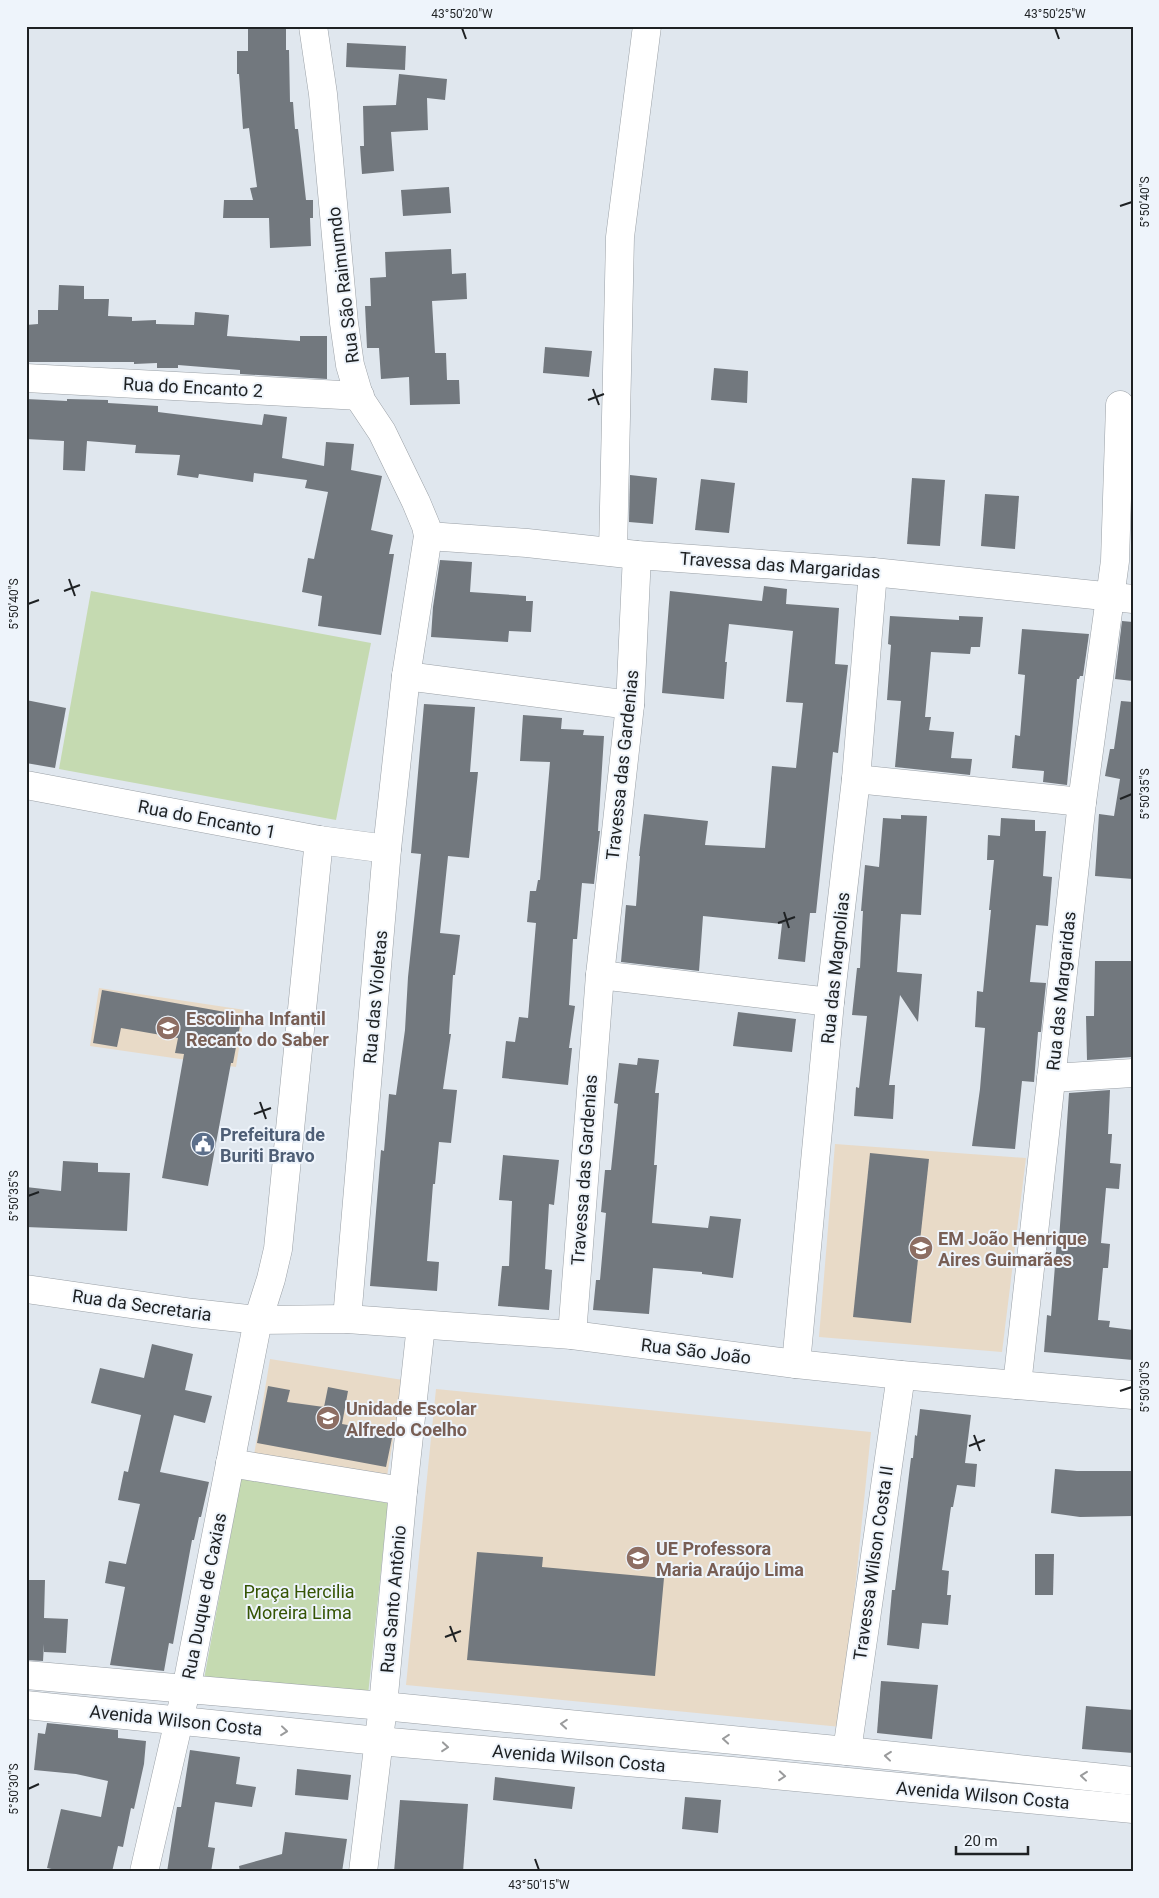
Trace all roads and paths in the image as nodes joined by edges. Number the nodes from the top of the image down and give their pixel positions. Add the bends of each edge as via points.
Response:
1 (313, 26) edge
2 (647, 26) edge
3 (26, 378) edge
4 (360, 396) junction
5 (1120, 405) dead end
6 (428, 536) junction
7 (625, 553) junction
8 (873, 572) junction
9 (1121, 599) edge
10 (406, 676) junction
11 (630, 705) junction
12 (856, 779) junction
13 (26, 785) edge
14 (1082, 802) junction
15 (319, 840) junction
16 (387, 849) junction
17 (600, 975) junction
18 (830, 1002) junction
19 (1133, 1073) edge
20 (1051, 1078) junction
21 (26, 1289) edge
22 (347, 1318) junction
23 (258, 1320) junction
24 (422, 1325) junction
25 (572, 1335) junction
26 (796, 1364) junction
27 (900, 1375) junction
28 (1017, 1385) junction
29 (1133, 1395) edge
30 (230, 1463) junction
31 (403, 1491) junction
32 (26, 1674) edge
33 (186, 1690) junction
34 (26, 1705) edge
35 (383, 1706) junction
36 (177, 1720) junction
37 (378, 1741) junction
38 (847, 1751) junction
39 (923, 1760) junction
40 (1133, 1781) edge
41 (921, 1789) junction
42 (1133, 1809) edge
43 (144, 1872) edge
44 (363, 1872) edge

1 - 4 street, Rua São Raimumdo via 323,94 344,323 350,365
2 - 7 street, Travessa das Gardenias via 620,237
3 - 4 street, Rua do Encanto 2
4 - 6 street, Rua São Raimumdo via 382,432 416,502
5 - 9 street, Rua das Margaridas via 1116,547
6 - 7 street, Travessa das Margaridas via 527,542
6 - 10 street, Rua São Raimumdo
7 - 8 street, Travessa das Margaridas
7 - 11 street, Travessa das Gardenias
8 - 9 street, Travessa das Margaridas
8 - 12 street, Rua das Magnolias
9 - 14 street, Rua das Margaridas
10 - 11 street
10 - 16 street, Rua das Violetas
11 - 17 street, Travessa das Gardenias
12 - 14 street
12 - 18 street, Rua das Magnolias
13 - 15 street, Rua do Encanto 1
14 - 20 street, Rua das Margaridas
15 - 16 street, Rua do Encanto 1
15 - 23 street via 278,1249
16 - 22 street, Rua das Violetas
17 - 18 street
17 - 25 street, Travessa das Gardenias
18 - 26 street, Rua das Magnolias
19 - 20 street
20 - 28 street, Rua das Margaridas
21 - 23 street, Rua da Secretaria via 192,1314
22 - 23 street, Rua São João
22 - 24 street, Rua São João
23 - 30 street, Rua Duque de Caxias
24 - 25 street, Rua São João
24 - 31 street, Rua Santo Antônio
25 - 26 street, Rua São João
26 - 27 street, Rua São João
27 - 28 street, Rua São João
27 - 38 street, Travessa Wilson Costa II
28 - 29 street, Rua São João
30 - 31 street
30 - 33 street, Rua Duque de Caxias
31 - 35 street, Rua Santo Antônio
32 - 33 street
33 - 35 street
33 - 36 street, Rua Duque de Caxias
34 - 36 street, Avenida Wilson Costa
35 - 37 street, Rua Santo Antônio
38 -> 35 street
36 -> 37 street, Avenida Wilson Costa
36 - 43 street, Rua Duque de Caxias
37 -> 41 street, Avenida Wilson Costa
37 - 44 street, Rua Santo Antônio
39 -> 38 street
40 -> 39 street
39 - 41 street
41 - 42 street, Avenida Wilson Costa

